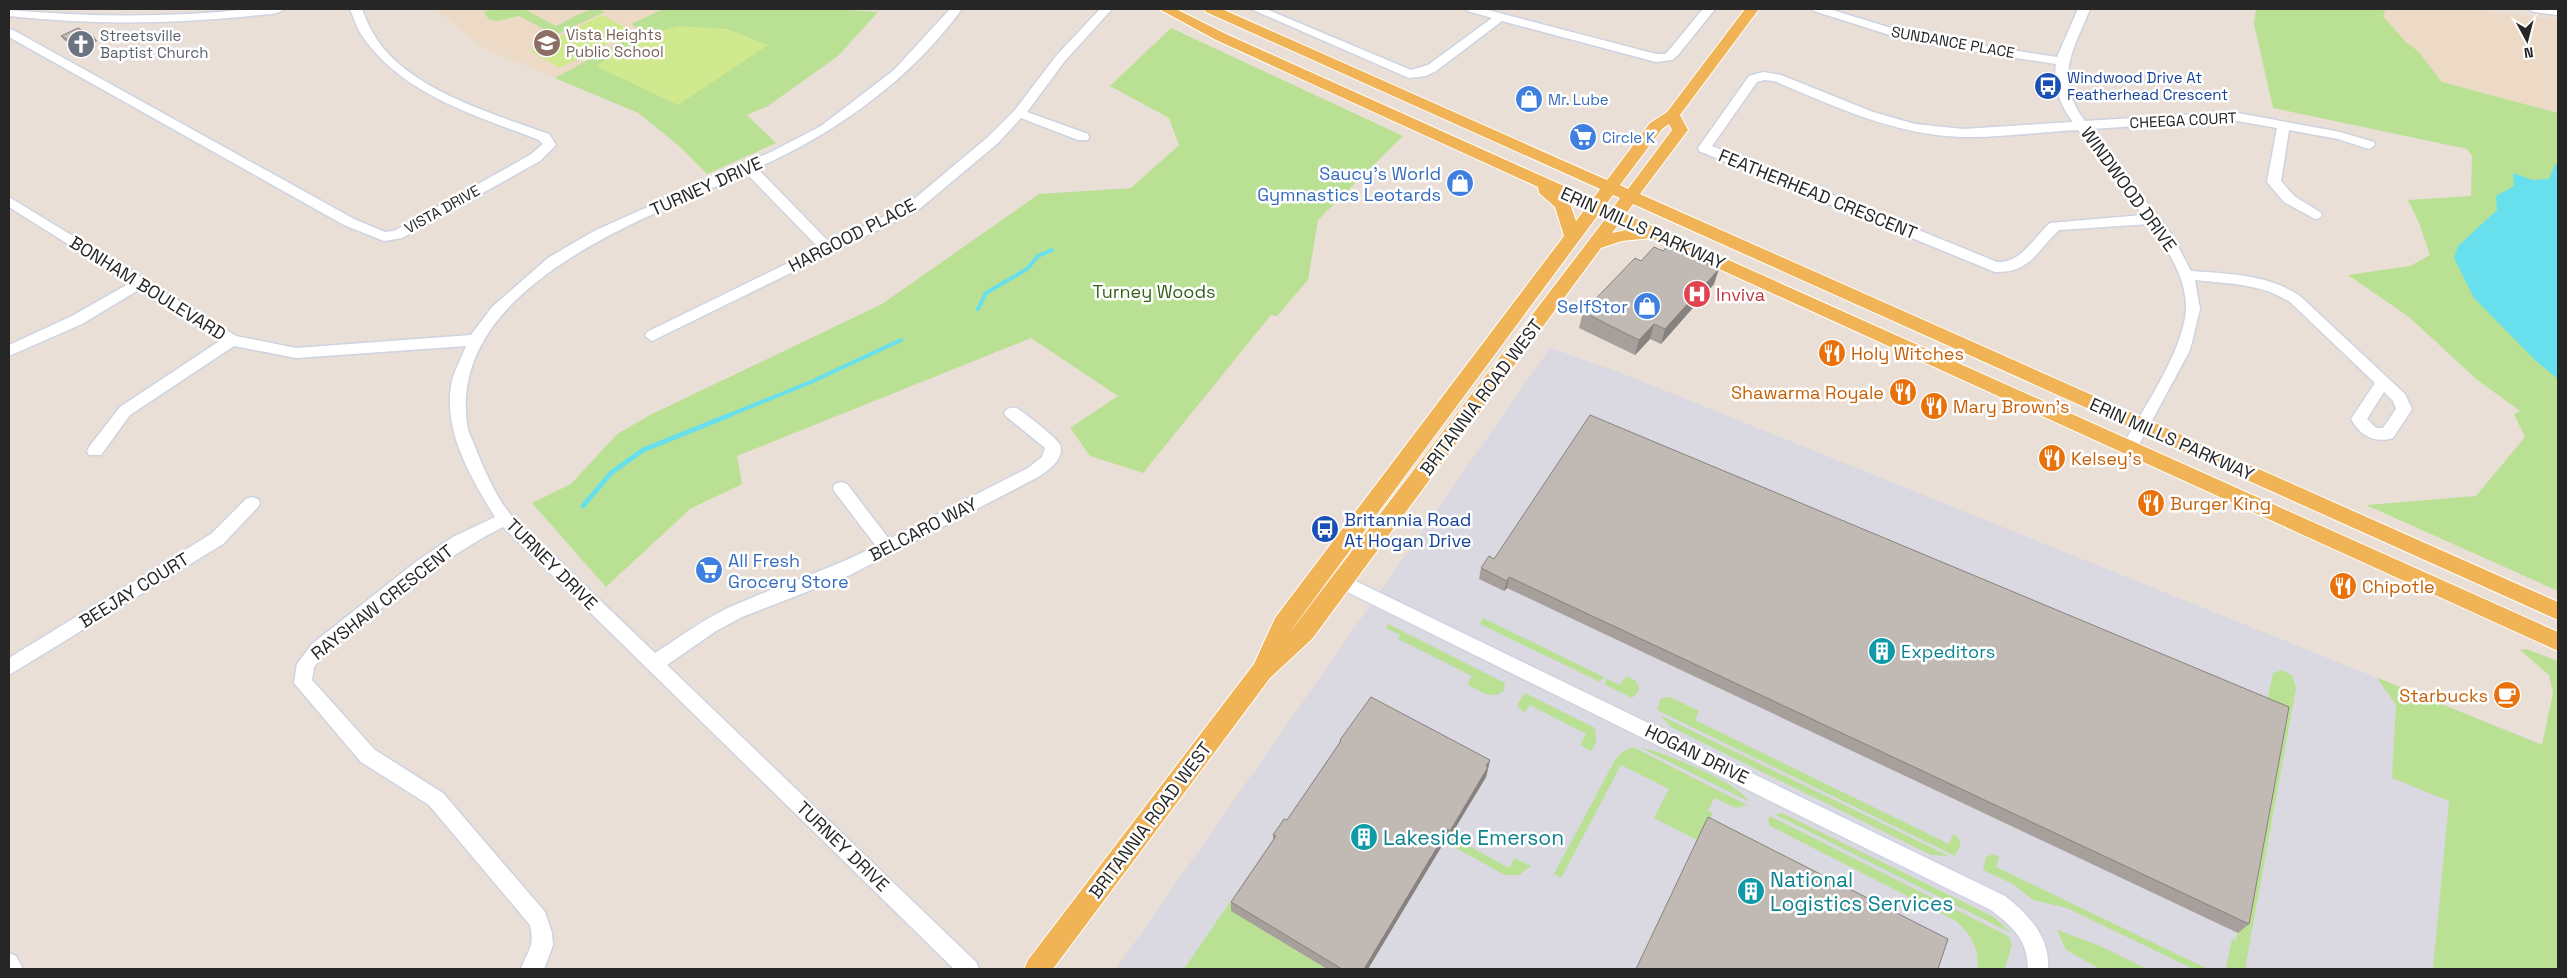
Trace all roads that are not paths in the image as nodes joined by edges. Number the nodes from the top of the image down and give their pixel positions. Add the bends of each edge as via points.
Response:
1 (278, 9) edge
2 (356, 9) edge
3 (956, 9) edge
4 (1106, 9) edge
5 (1166, 9) edge
6 (1211, 9) edge
7 (1257, 9) edge
8 (1472, 9) edge
9 (1708, 9) edge
10 (1752, 9) edge
11 (1818, 9) edge
12 (2084, 9) edge
13 (2534, 9) edge
14 (2558, 12) edge
15 (9, 13) edge
16 (1500, 17) junction
17 (9, 32) edge
18 (2061, 61) junction
19 (1019, 113) junction
20 (1672, 115) junction
21 (2284, 125) junction
22 (2083, 126) junction
23 (1083, 137) dead end
24 (2369, 145) dead end
25 (1628, 164) junction
26 (748, 167) junction
27 (1569, 170) junction
28 (1530, 177) junction
29 (1610, 188) junction
30 (1630, 197) junction
31 (9, 201) edge
32 (1596, 206) junction
33 (2315, 215) dead end
34 (1616, 216) junction
35 (2152, 219) junction
36 (1653, 232) junction
37 (1573, 237) junction
38 (1595, 244) junction
39 (827, 248) junction
40 (2187, 275) junction
41 (140, 283) junction
42 (652, 336) dead end
43 (232, 340) junction
44 (475, 340) junction
45 (9, 351) edge
46 (2382, 382) dead end
47 (1012, 412) dead end
48 (2142, 425) junction
49 (2129, 448) junction
50 (95, 451) dead end
51 (841, 488) dead end
52 (252, 503) dead end
53 (505, 519) junction
54 (886, 547) junction
55 (1322, 571) junction
56 (1343, 581) junction
57 (2558, 611) edge
58 (2558, 642) edge
59 (654, 664) junction
60 (9, 667) edge
61 (1262, 671) junction
62 (9, 963) edge
63 (13, 969) edge
64 (531, 969) edge
65 (969, 969) edge
66 (1037, 969) edge
67 (2038, 969) edge

1 - 15 street via 172,19 49,18
2 - 17 street, VISTA DRIVE via 367,36 389,60 413,79 445,98 544,137 550,144 535,158 387,238 349,222
3 - 26 street, TURNEY DRIVE via 898,73 825,129
4 - 19 street, HARGOOD PLACE via 1060,59
5 - 28 main road, ERIN MILLS PARKWAY via 1214,34
6 - 27 main road, ERIN MILLS PARKWAY
7 - 16 street via 1409,74 1432,68
8 - 16 street
9 - 16 street via 1674,52 1668,57 1656,58
10 - 20 main road, BRITANNIA ROAD WEST
11 - 18 street, SUNDANCE PLACE via 1912,38
12 - 18 street, WINDWOOD DRIVE
13 - 14 street
18 - 22 street, WINDWOOD DRIVE via 2064,94
19 - 23 street
19 - 39 street, HARGOOD PLACE via 993,140 912,208
20 - 25 main road, BRITANNIA ROAD WEST via 1656,126
20 - 30 main road, BRITANNIA ROAD WEST via 1680,130
21 - 22 street, CHEEGA COURT via 2232,116
21 - 24 street, CHEEGA COURT
21 - 33 street via 2274,182 2289,199
22 - 35 street, WINDWOOD DRIVE
22 - 35 street, FEATHERHEAD CRESCENT via 1963,133 1924,131 1886,120 1777,78 1763,76 1753,79 1704,148 1995,267 2007,269 2021,263 2055,226
25 - 27 main road
25 - 29 main road, BRITANNIA ROAD WEST
26 - 39 street
26 - 44 street, TURNEY DRIVE via 599,234 553,261 497,311
27 - 29 main road, ERIN MILLS PARKWAY
28 - 32 main road, ERIN MILLS PARKWAY
28 - 37 main road via 1563,205
29 - 30 main road, ERIN MILLS PARKWAY
29 - 32 main road, BRITANNIA ROAD WEST
30 - 34 main road, BRITANNIA ROAD WEST
30 - 48 main road, ERIN MILLS PARKWAY
31 - 41 street, BONHAM BOULEVARD
32 - 34 main road, ERIN MILLS PARKWAY
32 - 37 main road, BRITANNIA ROAD WEST
34 - 36 main road, ERIN MILLS PARKWAY
34 - 38 main road, BRITANNIA ROAD WEST
35 - 40 street, WINDWOOD DRIVE via 2173,247
36 - 38 main road
36 - 49 main road, ERIN MILLS PARKWAY
37 - 55 main road, BRITANNIA ROAD WEST
38 - 56 main road, BRITANNIA ROAD WEST
39 - 42 street, HARGOOD PLACE
40 - 46 street via 2263,283 2281,289
40 - 48 street, WINDWOOD DRIVE via 2193,309 2191,324 2183,350
41 - 43 street, BONHAM BOULEVARD
41 - 45 street via 77,320
43 - 44 street, BONHAM BOULEVARD via 296,353
43 - 50 street via 125,411
44 - 53 street, TURNEY DRIVE via 459,386 459,424 480,479
47 - 54 street, BELCARO WAY via 1053,446 1054,453 1048,462
48 - 49 street, WINDWOOD DRIVE
48 - 57 main road, ERIN MILLS PARKWAY
49 - 58 main road, ERIN MILLS PARKWAY
51 - 54 street
52 - 60 street, BEEJAY COURT via 217,539
53 - 59 street, TURNEY DRIVE
53 - 64 street, RAYSHAW CRESCENT via 459,542 423,566 318,649 302,672 303,683 368,756 436,800 538,919 543,933 543,950
54 - 59 street, BELCARO WAY via 844,570 736,612
55 - 56 street, HOGAN DRIVE
55 - 61 main road, BRITANNIA ROAD WEST via 1283,624
56 - 61 main road, BRITANNIA ROAD WEST via 1304,633
56 - 67 street, HOGAN DRIVE via 1998,903 2022,922 2032,938 2038,955
59 - 65 street, TURNEY DRIVE
61 - 66 main road, BRITANNIA ROAD WEST
62 - 63 street

